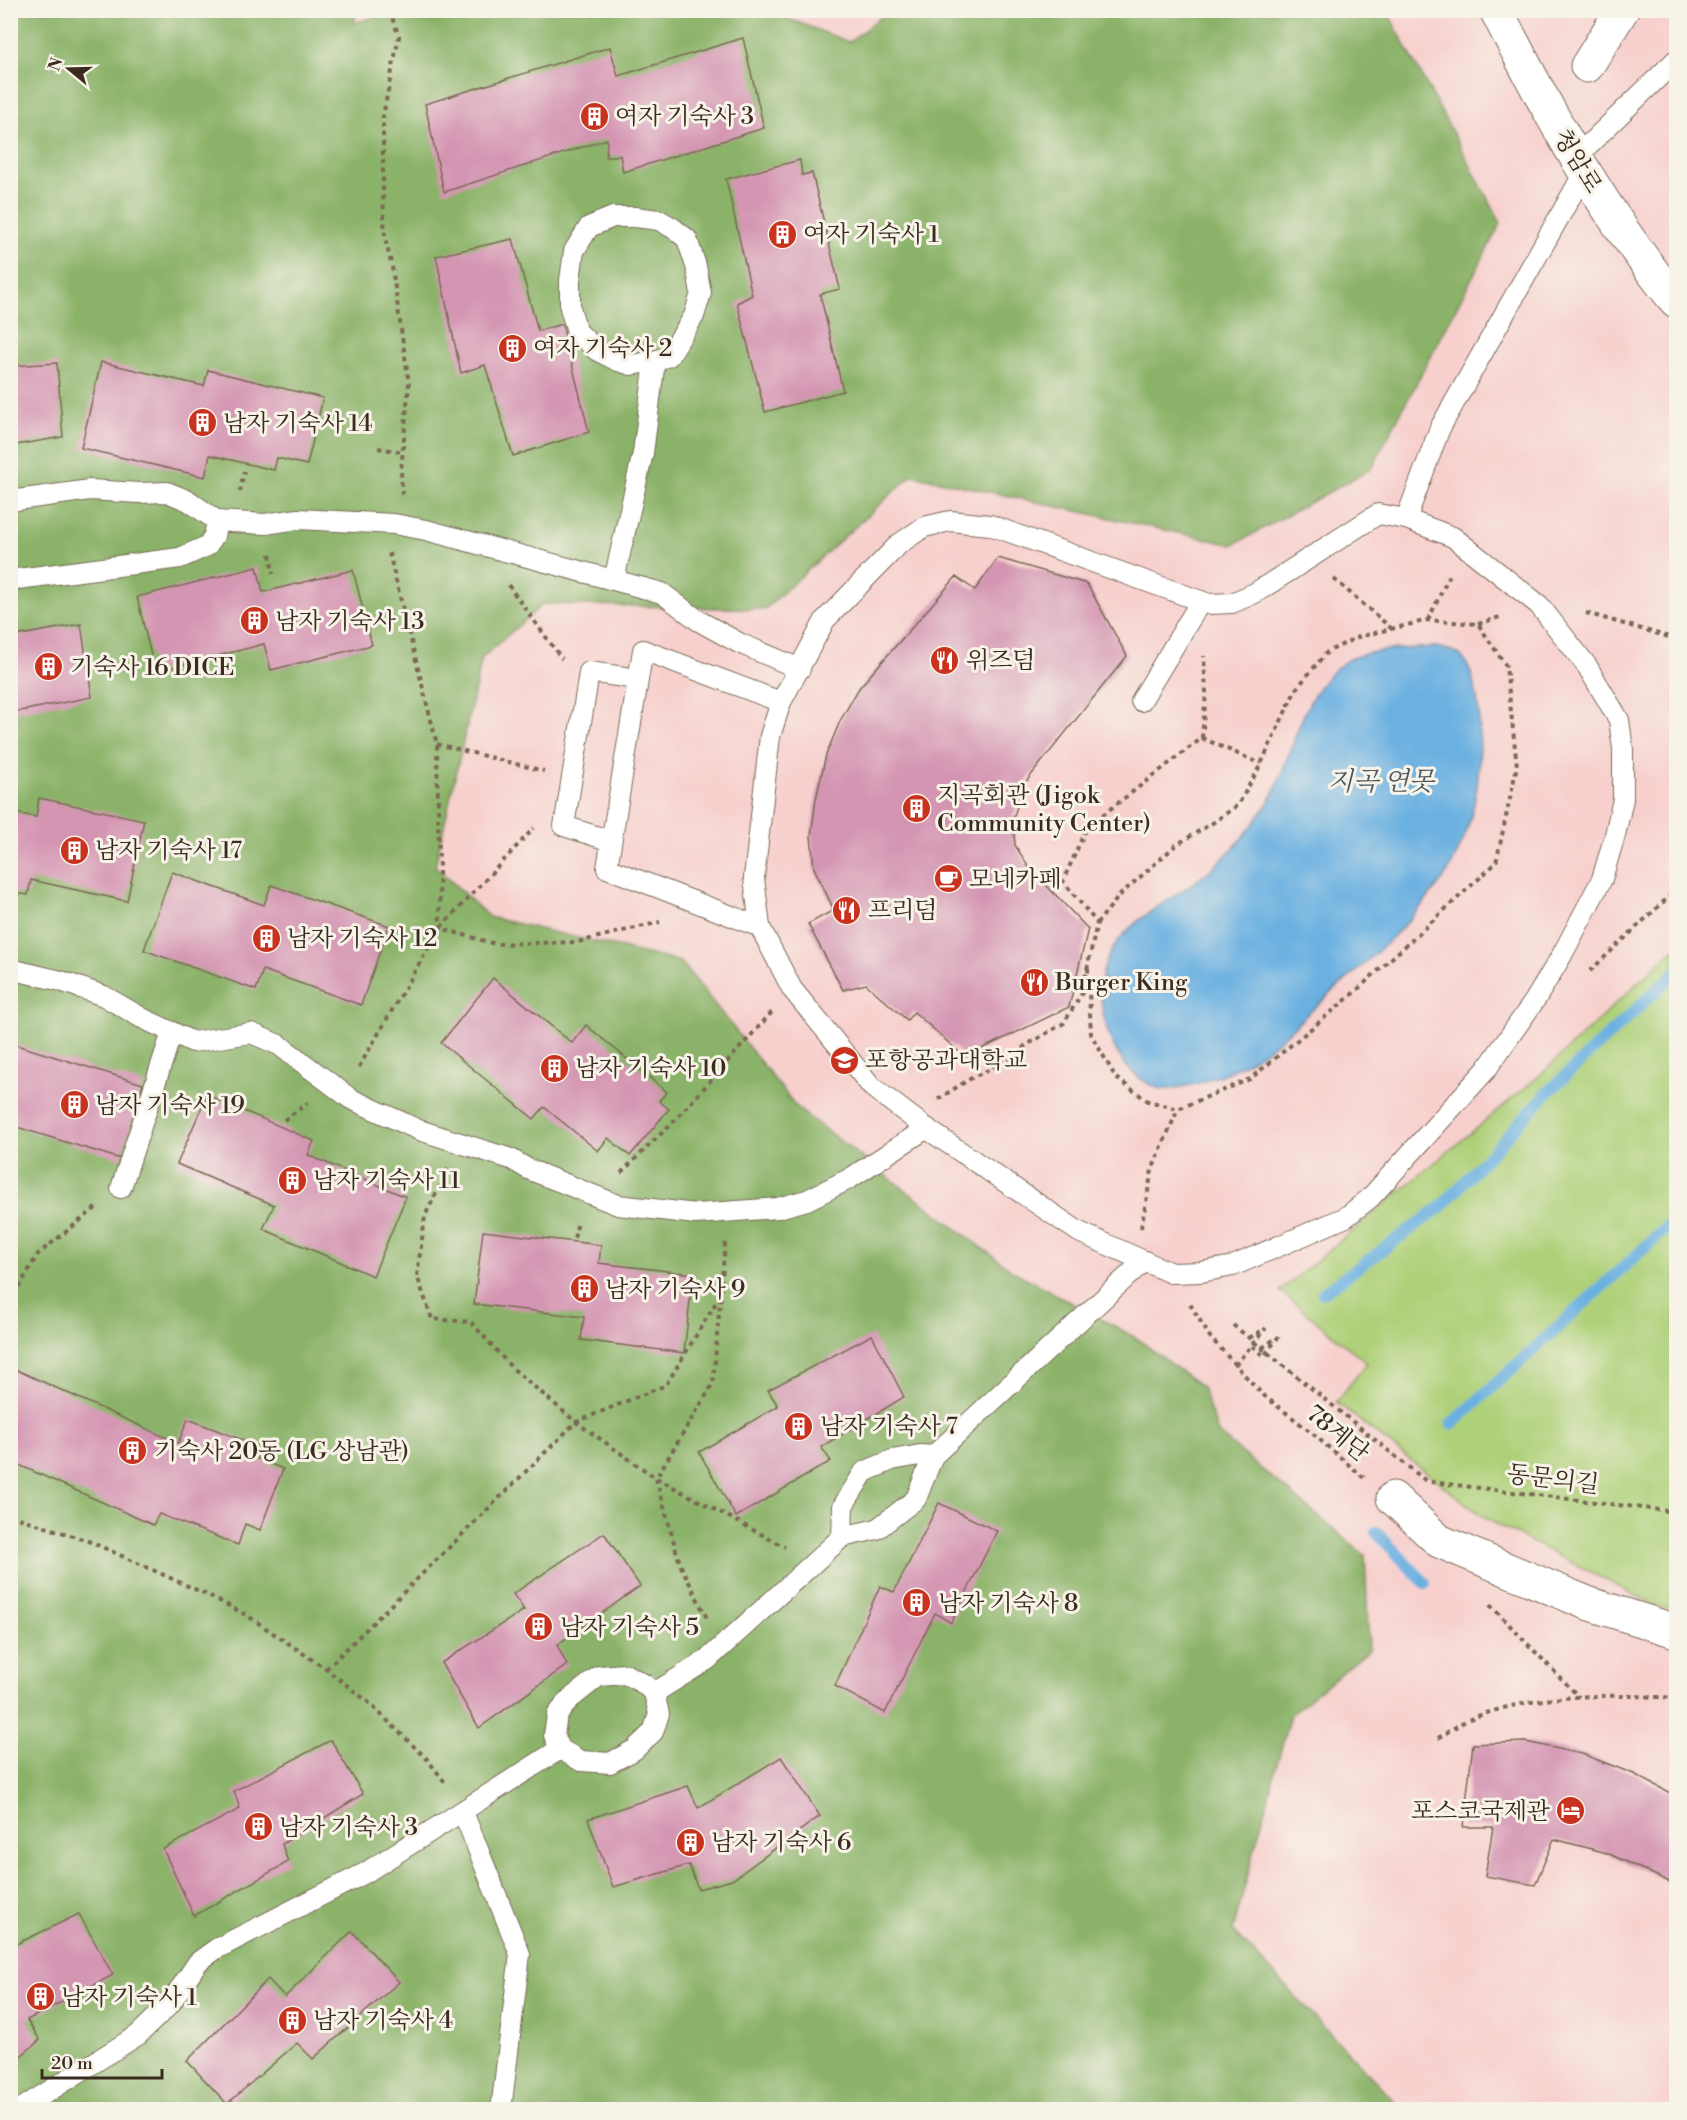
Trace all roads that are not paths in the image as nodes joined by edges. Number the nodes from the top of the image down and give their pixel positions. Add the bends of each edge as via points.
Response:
1 (1496, 10) edge
2 (1622, 10) edge
3 (1677, 60) edge
4 (1587, 66) dead end
5 (1580, 165) junction
6 (1677, 301) edge
7 (655, 361) junction
8 (10, 501) edge
9 (1406, 519) junction
10 (217, 521) junction
11 (10, 580) edge
12 (614, 580) junction
13 (1201, 601) junction
14 (800, 669) junction
15 (638, 679) junction
16 (1141, 701) dead end
17 (781, 702) junction
18 (611, 841) junction
19 (760, 927) junction
20 (10, 969) edge
21 (172, 1032) junction
22 (927, 1128) junction
23 (121, 1188) road end
24 (1139, 1259) junction
25 (933, 1456) junction
26 (1393, 1498) road end
27 (842, 1537) junction
28 (1677, 1631) edge
29 (654, 1693) junction
30 (560, 1749) junction
31 (463, 1812) junction
32 (19, 2109) edge
33 (501, 2109) edge

1 - 5 street, 청암로
2 - 4 street
3 - 5 lane
5 - 6 street, 청암로 via 1658,281
5 - 9 lane via 1440,429
7 - 7 lane via 631,365 618,361 596,350 577,331 570,308 570,280 574,251 589,226 613,217 634,216 659,220 687,239 701,293 694,316 669,356
7 - 12 lane via 643,453
8 - 10 lane via 90,490 167,492 189,501
9 - 13 lane via 1378,514 1256,593 1232,603
9 - 24 lane via 1453,537 1539,605 1587,666 1619,720 1623,799 1602,879 1546,982 1486,1070 1370,1198 1346,1217 1233,1266 1171,1273
10 - 11 lane via 207,546 180,558
10 - 12 lane via 265,524 298,519 403,526
12 - 14 lane via 662,593 699,621
13 - 14 lane via 990,525 950,521 924,527 898,544 825,620
13 - 16 lane
14 - 17 lane
15 - 17 lane via 643,650
15 - 18 lane
15 - 18 lane via 589,672 585,692 564,825
17 - 19 lane via 770,736 754,878
18 - 19 lane via 607,868
19 - 22 lane via 792,988 872,1087
20 - 21 lane via 104,996
21 - 22 lane via 193,1042 251,1033 279,1045 351,1099 419,1130 511,1159 618,1205 696,1214 778,1208 807,1200 849,1179
21 - 23 lane
22 - 24 lane via 1079,1232
24 - 25 lane
25 - 27 lane via 916,1499 877,1529
25 - 27 lane via 892,1460 864,1472 843,1506
26 - 28 street via 1439,1541 1587,1603
27 - 29 lane via 707,1660
29 - 30 lane via 659,1714 653,1732 634,1750 610,1763 581,1761
29 - 30 lane via 625,1674 599,1677 570,1699 557,1715 555,1735
30 - 31 lane
31 - 32 lane via 365,1873 216,1949 198,1962 170,2005 138,2036
31 - 33 lane via 520,1954

